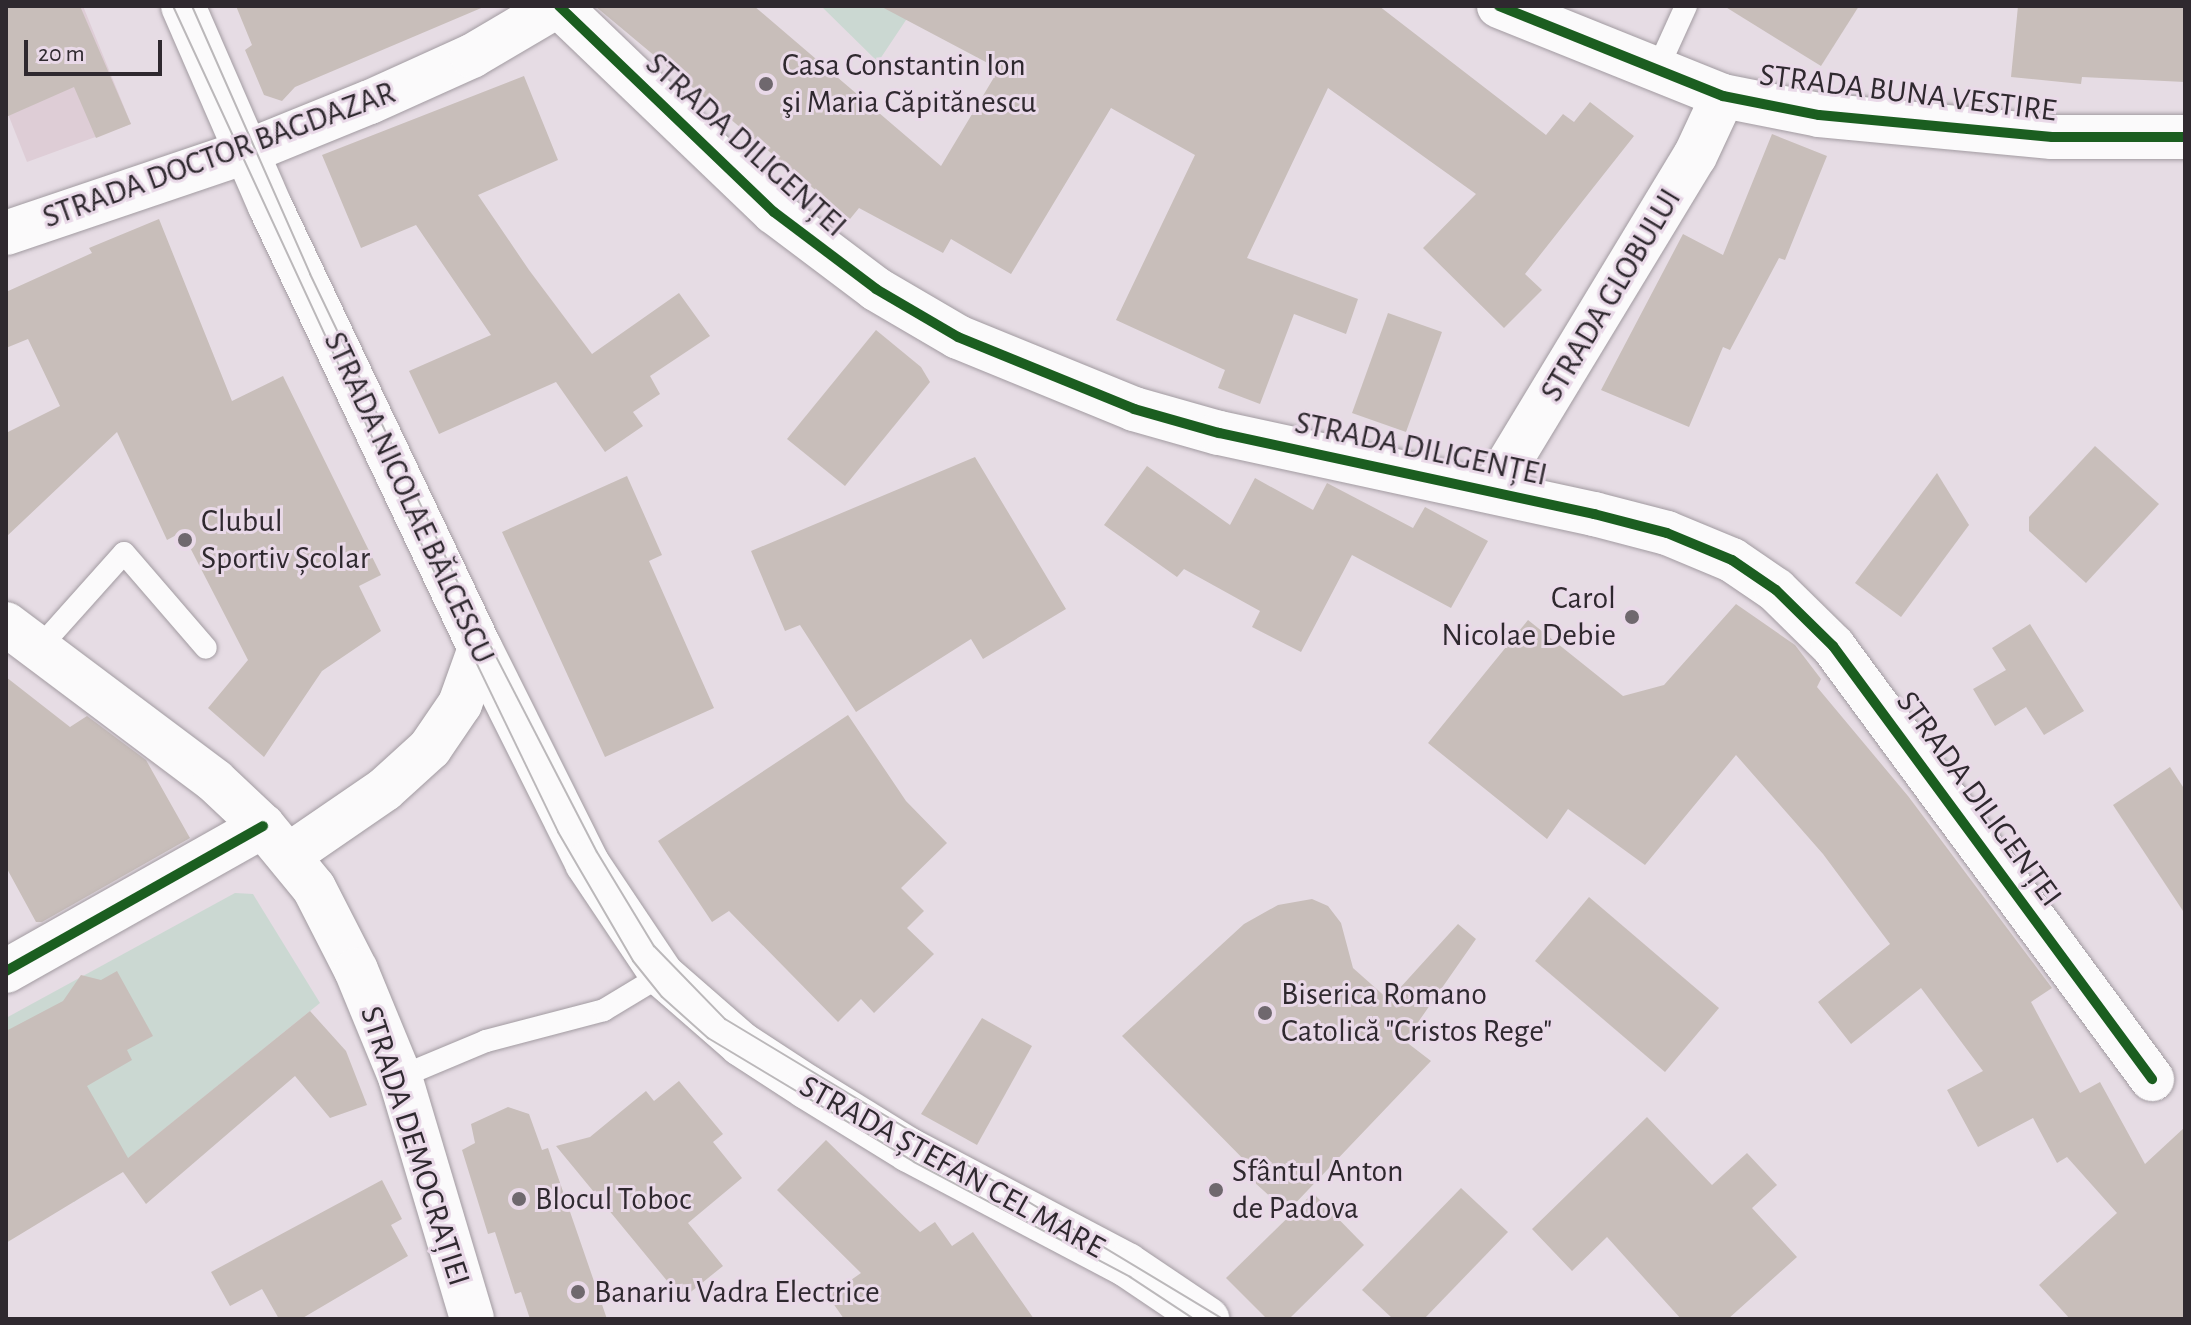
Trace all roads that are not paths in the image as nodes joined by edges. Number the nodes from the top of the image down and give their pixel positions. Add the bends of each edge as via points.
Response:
1 (183, 6) edge
2 (558, 6) edge
3 (1499, 6) edge
4 (1686, 6) edge
5 (1657, 70) junction
6 (1723, 96) junction
7 (2185, 137) edge
8 (247, 151) junction
9 (6, 233) edge
10 (1493, 489) junction
11 (23, 636) edge
12 (206, 648) dead end
13 (480, 648) junction
14 (289, 856) junction
15 (6, 971) edge
16 (662, 975) junction
17 (400, 1077) junction
18 (2152, 1079) dead end
19 (472, 1319) edge
20 (1207, 1319) edge

1 - 8 street, STRADA NICOLAE BĂLCESCU
2 - 8 street, STRADA DOCTOR BAGDAZAR via 472,56
2 - 10 street, STRADA DILIGENȚEI via 774,212 876,289 958,337 1134,409 1219,433
3 - 5 street, STRADA BUNA VESTIRE
4 - 5 lane
5 - 6 street, STRADA BUNA VESTIRE
6 - 7 street, STRADA BUNA VESTIRE via 1819,115 1963,130 2052,137
6 - 10 street, STRADA GLOBULUI via 1695,156
8 - 9 street, STRADA DOCTOR BAGDAZAR
8 - 13 street, STRADA NICOLAE BĂLCESCU
10 - 18 street, STRADA DILIGENȚEI via 1667,533 1732,560 1776,590 1833,646
11 - 12 lane via 124,553
11 - 14 street via 165,740
13 - 14 street via 460,704 430,748 385,789
13 - 16 street, STRADA NICOLAE BĂLCESCU via 587,863
14 - 15 street
14 - 17 street, STRADA DEMOCRAȚIEI via 356,970
16 - 17 lane via 604,1010 486,1041
16 - 20 street, STRADA ȘTEFAN CEL MARE via 741,1044 807,1087 909,1150 1079,1237
17 - 19 street, STRADA DEMOCRAȚIEI

